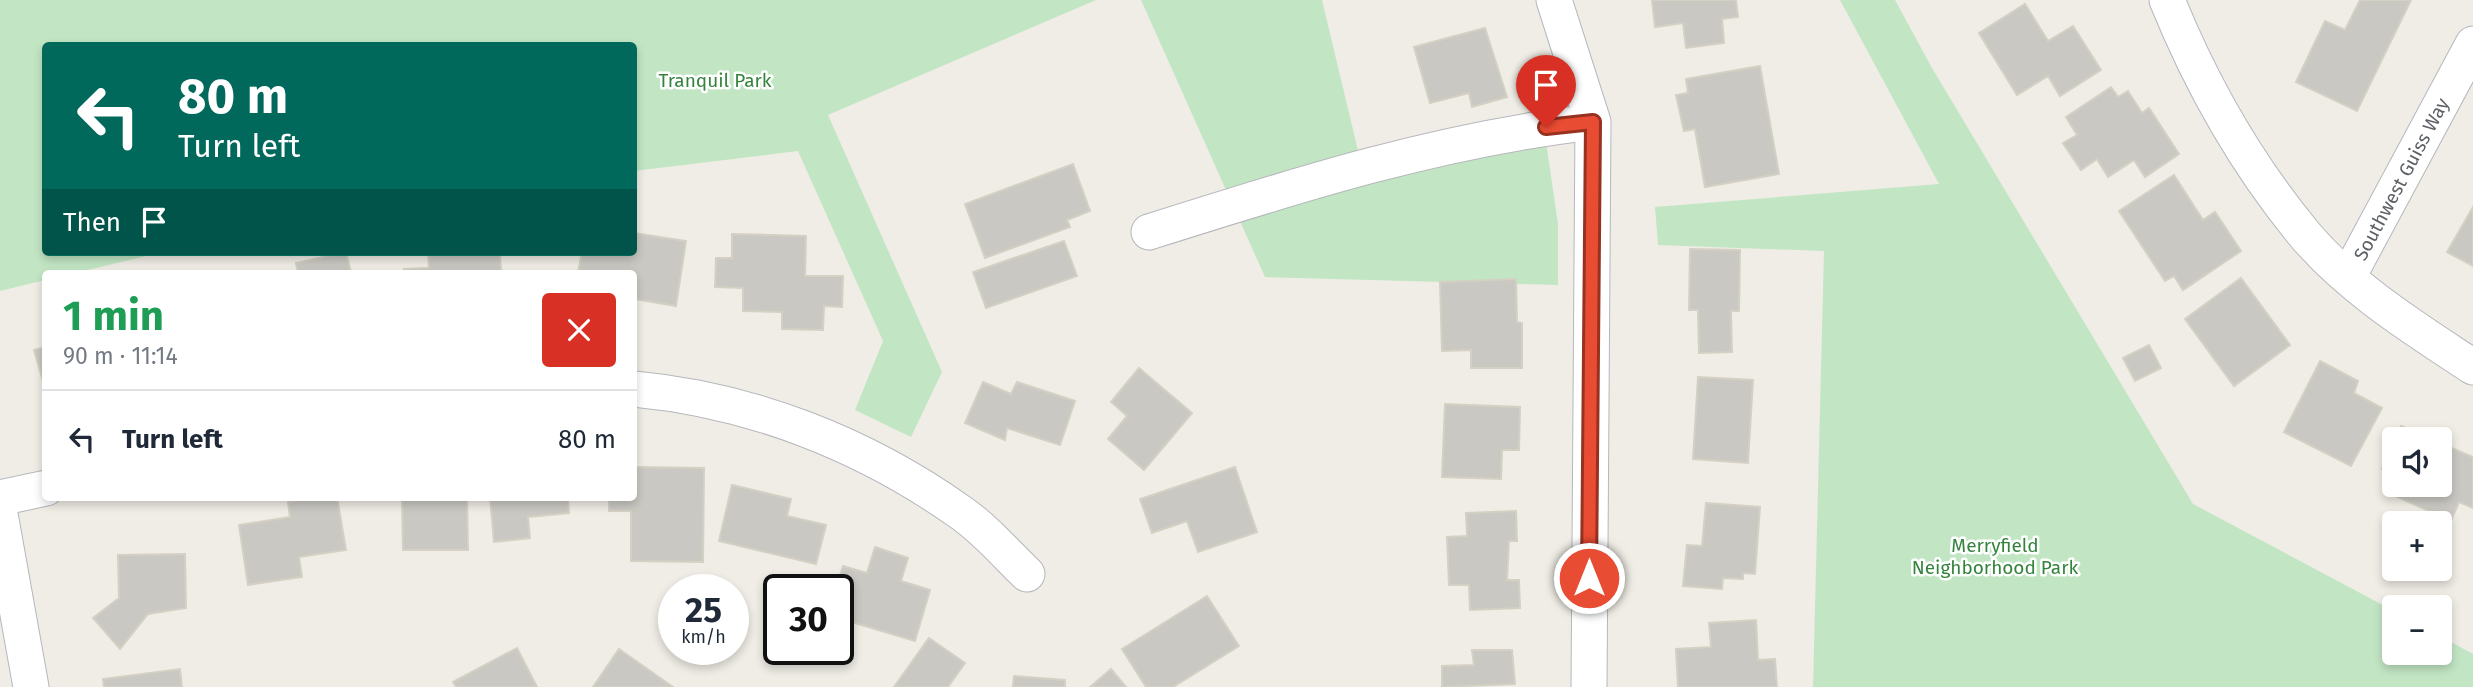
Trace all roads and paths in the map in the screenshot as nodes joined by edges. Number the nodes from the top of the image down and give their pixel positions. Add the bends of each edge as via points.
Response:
1 (1554, 0) edge
2 (2167, 0) edge
3 (2473, 44) edge
4 (1593, 122) junction
5 (1149, 232) dead end
6 (2348, 277) junction
7 (2473, 367) edge
8 (637, 389) edge
9 (42, 489) edge
10 (0, 498) edge
11 (0, 514) edge
12 (1027, 574) dead end
13 (20, 683) edge
14 (1588, 687) edge

1 - 4 street
2 - 6 street via 2188,49 2247,156 2306,236
3 - 6 street, Southwest Guiss Way
4 - 5 street via 1433,149
4 - 14 street
6 - 7 street via 2389,311
8 - 12 street via 760,414 868,455 962,513
9 - 10 street
11 - 13 street

